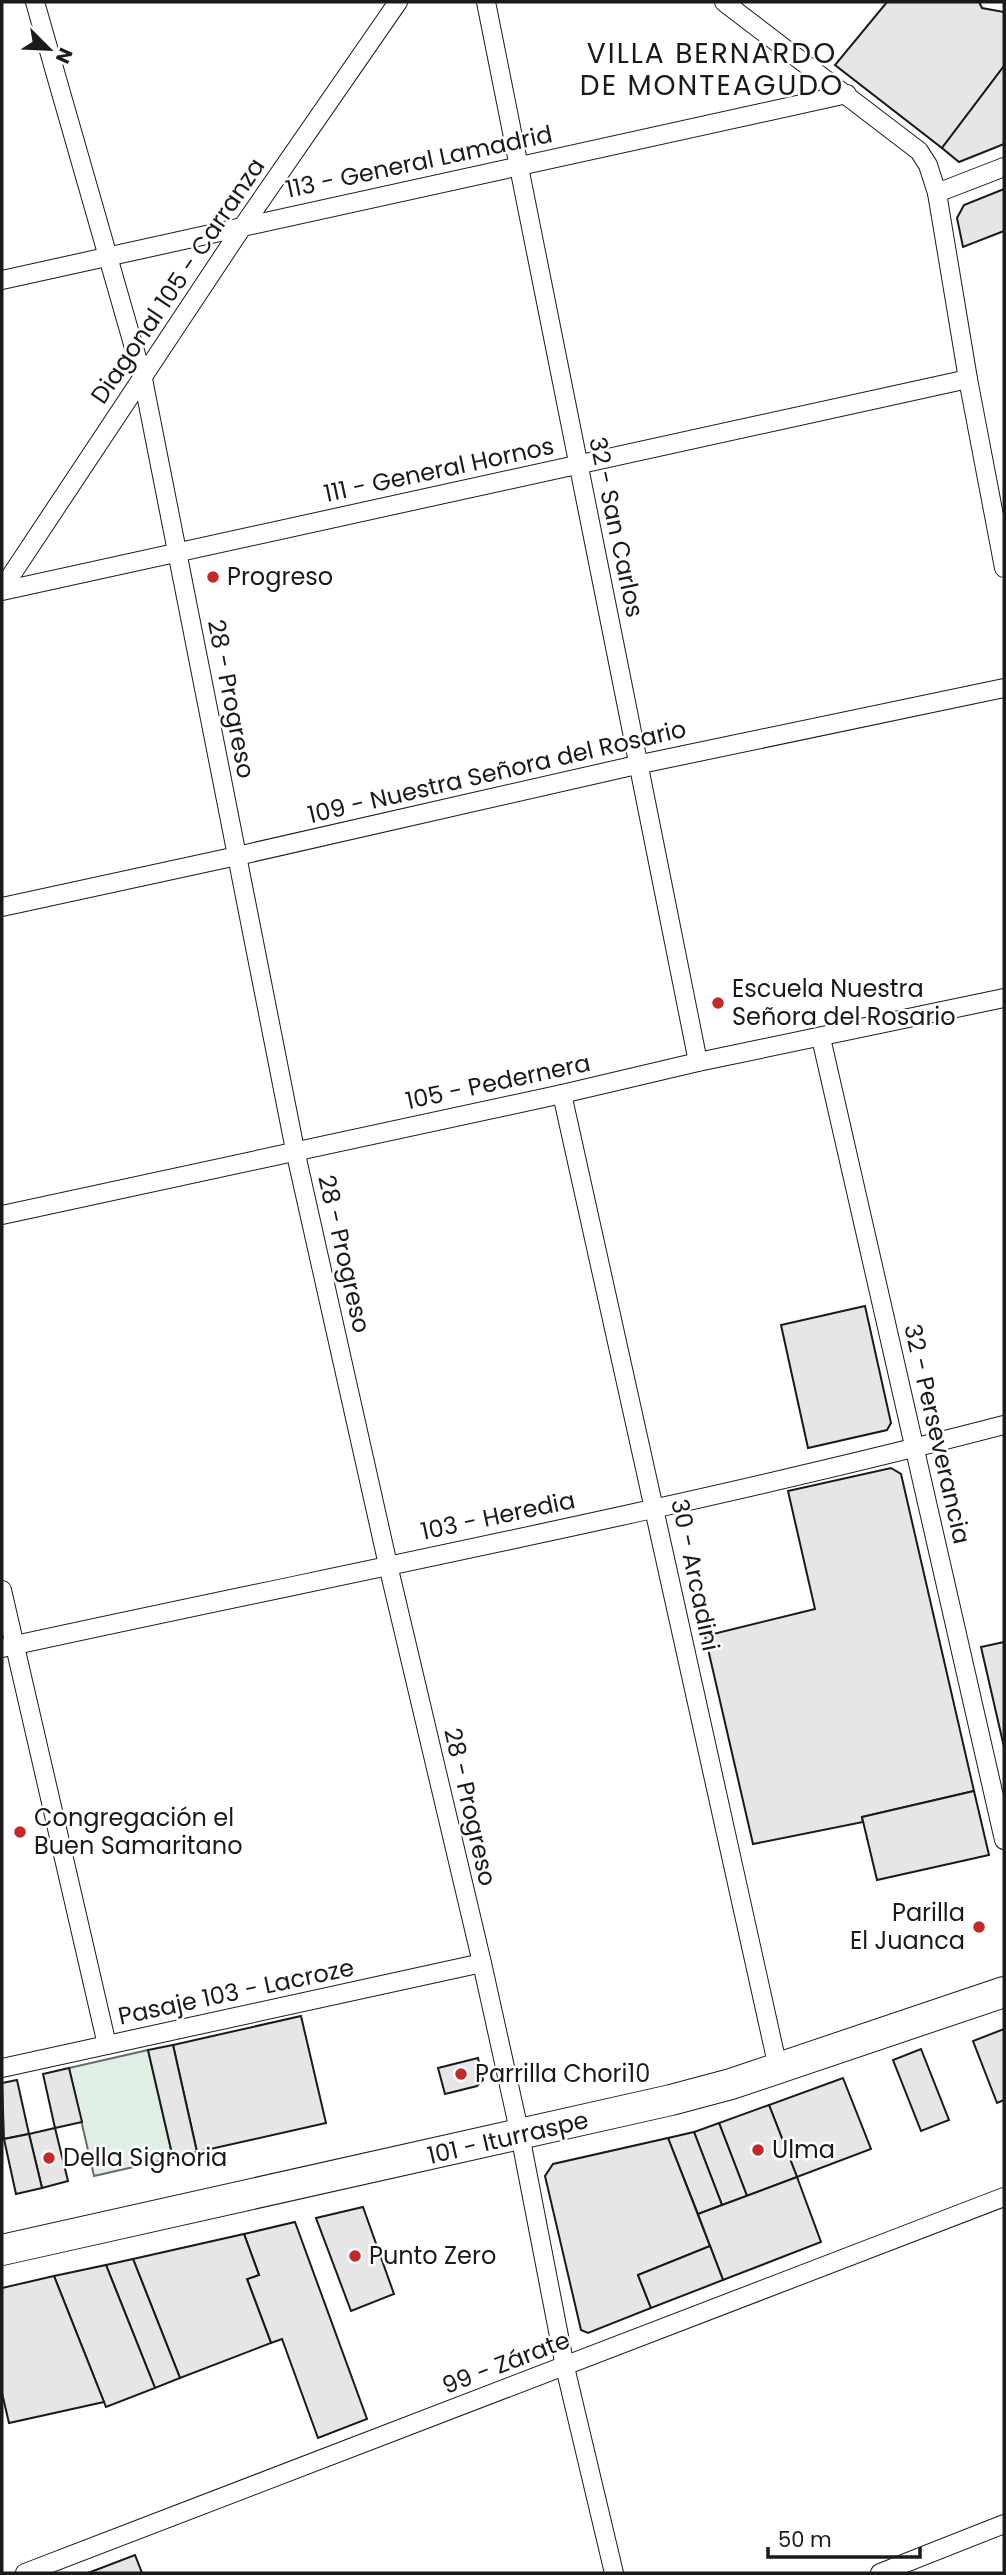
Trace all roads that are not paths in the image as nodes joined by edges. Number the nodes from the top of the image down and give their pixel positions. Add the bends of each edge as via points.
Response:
1 (35, 2) edge
2 (398, 2) edge
3 (486, 2) edge
4 (724, 2) edge
5 (847, 94) junction
6 (517, 166) junction
7 (1004, 167) edge
8 (937, 193) junction
9 (243, 226) junction
10 (109, 257) junction
11 (2, 280) edge
12 (143, 379) junction
13 (968, 379) junction
14 (578, 465) junction
15 (998, 497) edge
16 (178, 552) junction
17 (1004, 568) edge
18 (2, 590) edge
19 (1004, 688) edge
20 (640, 764) junction
21 (237, 856) junction
22 (2, 907) edge
23 (1004, 998) edge
24 (821, 1038) junction
25 (698, 1062) junction
26 (562, 1094) junction
27 (295, 1150) junction
28 (2, 1215) edge
29 (1004, 1425) edge
30 (915, 1448) junction
31 (655, 1507) junction
32 (388, 1565) junction
33 (2, 1590) edge
34 (8, 1647) edge
35 (1004, 1840) edge
36 (482, 1964) junction
37 (1004, 1992) edge
38 (107, 2045) junction
39 (2, 2068) edge
40 (778, 2068) junction
41 (520, 2136) junction
42 (1004, 2197) edge
43 (2, 2250) edge
44 (565, 2367) junction
45 (1004, 2524) edge
46 (892, 2571) edge
47 (25, 2573) edge
48 (614, 2573) edge

1 - 10 street, 28 - Progreso
2 - 9 street, Diagonal 105 - Carranza
3 - 6 street, 32 - San Carlos
4 - 5 street
5 - 6 street, 113 - General Lamadrid
5 - 8 street via 919,151
6 - 9 street, 113 - General Lamadrid
6 - 14 street, 32 - San Carlos
7 - 8 street
8 - 13 street
9 - 10 street, 113 - General Lamadrid
9 - 12 street, Diagonal 105 - Carranza
10 - 11 street, 113 - General Lamadrid
10 - 12 street, 28 - Progreso
12 - 16 street, 28 - Progreso
12 - 18 street, Diagonal 105 - Carranza
13 - 14 street, 111 - General Hornos
13 - 15 street
14 - 16 street, 111 - General Hornos
14 - 20 street, 32 - San Carlos
15 - 17 street
16 - 18 street, 111 - General Hornos
16 - 21 street, 28 - Progreso
19 - 20 street, 109 - Nuestra Señora del Rosario
20 - 21 street, 109 - Nuestra Señora del Rosario
20 - 25 street, 32 - San Carlos
21 - 22 street, 109 - Nuestra Señora del Rosario
21 - 27 street, 28 - Progreso
23 - 24 street, 105 - Pedernera
24 - 25 street, 105 - Pedernera
24 - 30 street, 32 - Perseverancia
25 - 26 street, 105 - Pedernera
26 - 27 street, 105 - Pedernera
26 - 31 street, 30 - Arcadini
27 - 28 street, 105 - Pedernera
27 - 32 street, 28 - Progreso
29 - 30 street, 103 - Heredia
30 - 31 street, 103 - Heredia
30 - 35 street, 32 - Perseverancia
31 - 32 street, 103 - Heredia
31 - 40 street, 30 - Arcadini
32 - 34 street, 103 - Heredia
32 - 36 street, 28 - Progreso
33 - 34 street
34 - 38 street
36 - 38 street, Pasaje 103 - Lacroze
36 - 41 street, 28 - Progreso
37 - 40 main road, 101 - Iturraspe
38 - 39 street, Pasaje 103 - Lacroze
40 - 41 main road, 101 - Iturraspe via 671,2100
41 - 43 main road, 101 - Iturraspe
41 - 44 street, 28 - Progreso
42 - 44 street, 99 - Zárate
44 - 47 street, 99 - Zárate
44 - 48 street, 28 - Progreso
45 - 46 street

